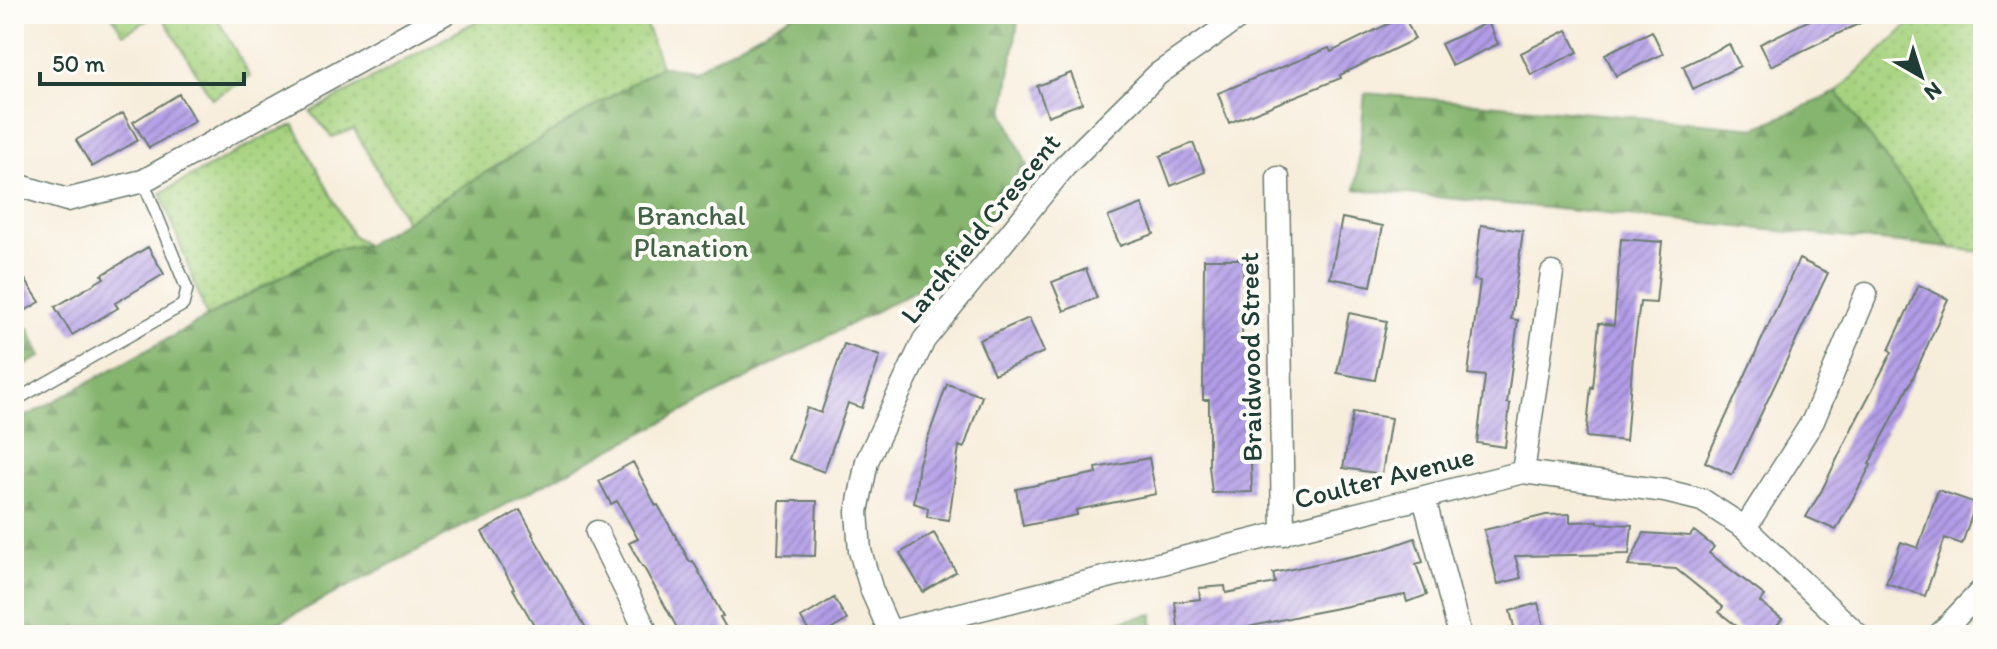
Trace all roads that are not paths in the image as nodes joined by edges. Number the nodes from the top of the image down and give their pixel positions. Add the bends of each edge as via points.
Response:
1 (444, 14) edge
2 (1244, 14) edge
3 (1278, 178) dead end
4 (143, 181) junction
5 (14, 184) edge
6 (1552, 273) dead end
7 (1866, 294) dead end
8 (14, 401) edge
9 (1523, 472) junction
10 (1424, 498) junction
11 (1745, 528) junction
12 (597, 532) dead end
13 (1283, 534) junction
14 (1983, 589) edge
15 (888, 634) edge
16 (648, 635) edge
17 (1460, 635) edge
18 (1858, 635) edge
19 (1939, 635) edge

1 - 4 street
2 - 15 street, Larchfield Crescent via 1158,74 1065,166 924,340 867,461 857,512 860,551
3 - 13 street, Braidwood Street
4 - 5 street via 67,200
4 - 8 lane via 187,289 183,305
6 - 9 street
7 - 11 street via 1813,421
9 - 10 street, Coulter Avenue
9 - 11 street, Coulter Avenue via 1702,500
10 - 13 street, Coulter Avenue
10 - 17 street
11 - 18 street, Coulter Avenue
12 - 16 street
13 - 15 street, Coulter Avenue
14 - 19 street

